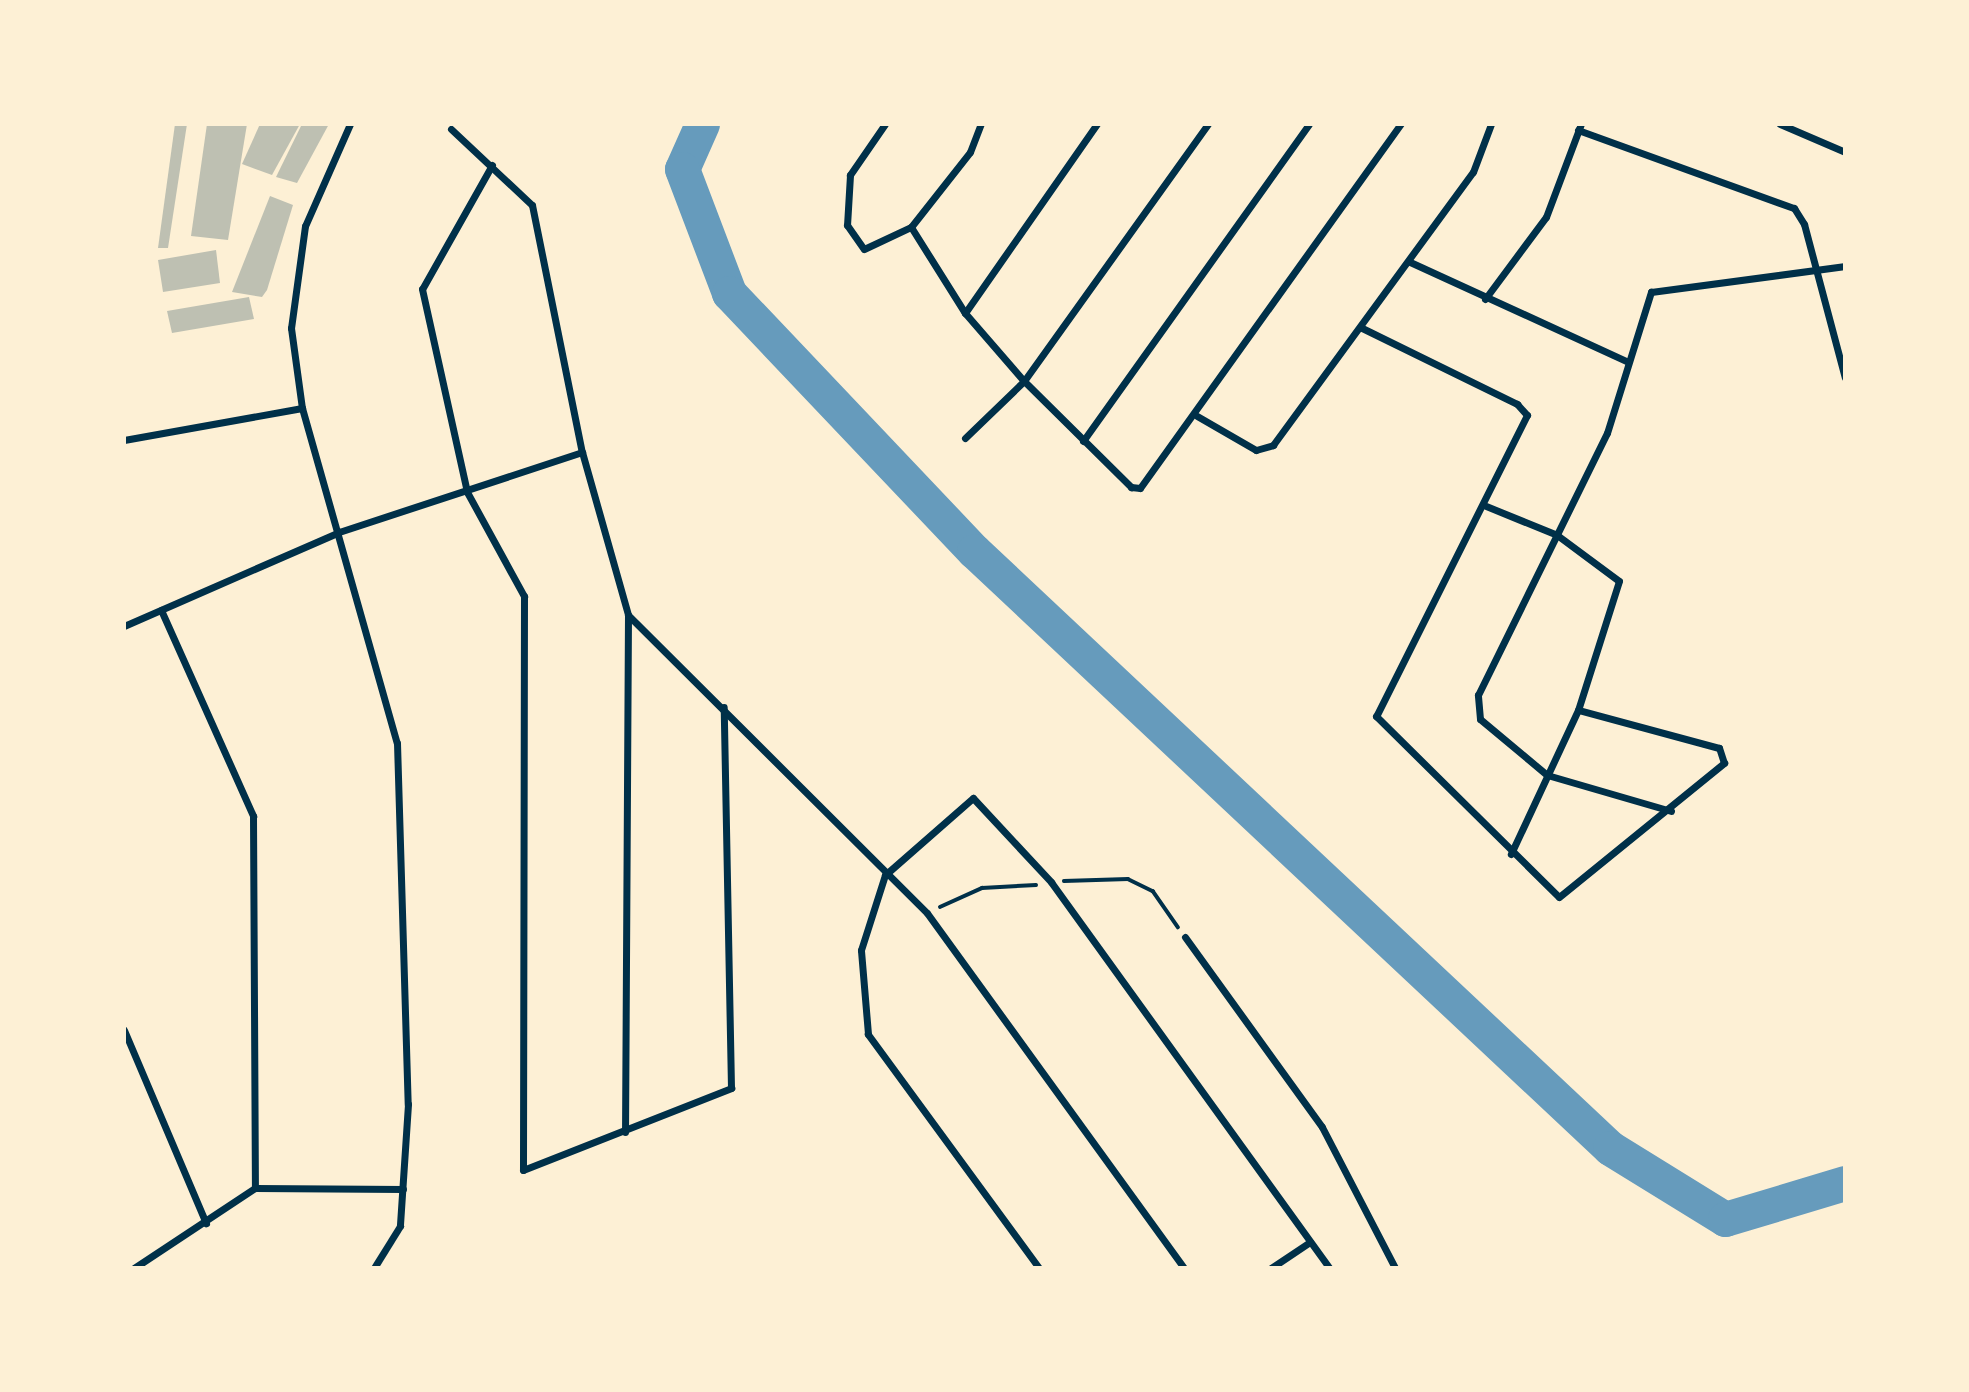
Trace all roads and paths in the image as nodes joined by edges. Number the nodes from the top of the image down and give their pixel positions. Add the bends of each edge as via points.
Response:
1 (350, 124) edge
2 (885, 124) edge
3 (981, 124) edge
4 (1097, 124) edge
5 (1208, 124) edge
6 (1309, 124) edge
7 (1401, 124) edge
8 (1490, 124) edge
9 (1780, 124) edge
10 (1580, 127) edge
11 (451, 128) dead end
12 (1845, 152) edge
13 (492, 165) junction
14 (911, 227) junction
15 (1410, 262) junction
16 (1845, 266) edge
17 (1817, 272) junction
18 (1485, 299) junction
19 (965, 313) junction
20 (1362, 328) junction
21 (1626, 361) junction
22 (1845, 378) edge
23 (1024, 381) junction
24 (302, 408) junction
25 (1197, 416) junction
26 (965, 438) dead end
27 (124, 440) edge
28 (1083, 441) junction
29 (582, 452) junction
30 (467, 492) junction
31 (1486, 506) junction
32 (339, 532) junction
33 (1557, 535) junction
34 (161, 610) junction
35 (628, 615) junction
36 (124, 626) edge
37 (724, 707) junction
38 (1578, 710) junction
39 (1547, 775) junction
40 (1671, 811) junction
41 (1511, 854) junction
42 (885, 875) junction
43 (1051, 883) junction
44 (927, 913) junction
45 (1185, 937) joint
46 (124, 1030) edge
47 (625, 1132) junction
48 (255, 1188) junction
49 (403, 1189) junction
50 (206, 1223) junction
51 (1310, 1242) junction
52 (134, 1268) edge
53 (374, 1268) edge
54 (1039, 1268) edge
55 (1184, 1268) edge
56 (1271, 1268) edge
57 (1329, 1268) edge
58 (1395, 1268) edge

1 - 24 street via 305,226 291,328
2 - 14 street via 850,175 847,225 864,249
3 - 14 street via 970,152
4 - 19 street
5 - 23 street
6 - 28 street
7 - 25 street
8 - 15 street via 1473,172
9 - 12 street
10 - 17 street via 1794,208
10 - 18 street via 1546,217
11 - 13 street
13 - 29 street via 532,205
13 - 30 street via 422,289
14 - 19 street
15 - 18 street
15 - 20 street
16 - 17 street
17 - 21 street via 1651,292
17 - 22 street
18 - 21 street
19 - 23 street
20 - 25 street via 1265,450
20 - 31 street via 1517,404 1527,415
21 - 33 street via 1606,433
23 - 26 street
23 - 28 street
24 - 27 street
24 - 32 street
25 - 28 street via 1140,488 1131,487
29 - 30 street
29 - 35 street
30 - 32 street
30 - 47 street via 524,596 523,1170
31 - 33 street
31 - 41 street via 1376,716
32 - 34 street
32 - 49 street via 397,743 408,1104
33 - 38 street via 1619,581
33 - 39 street via 1475,707
34 - 36 street
34 - 48 street via 253,816
35 - 37 street
35 - 47 street
37 - 42 street
37 - 47 street via 731,1087
38 - 39 street
38 - 40 street via 1719,748 1724,755
39 - 40 street
39 - 41 street
40 - 41 street via 1559,897
42 - 43 street via 973,798
42 - 44 street
42 - 54 street via 861,950 868,1034
43 - 44 path via 982,888
43 - 45 path via 1128,878 1153,891
43 - 51 street
44 - 55 street
45 - 58 street via 1322,1127
46 - 50 street
48 - 49 street
48 - 50 street
49 - 53 street via 400,1226
50 - 52 street
51 - 56 street
51 - 57 street

